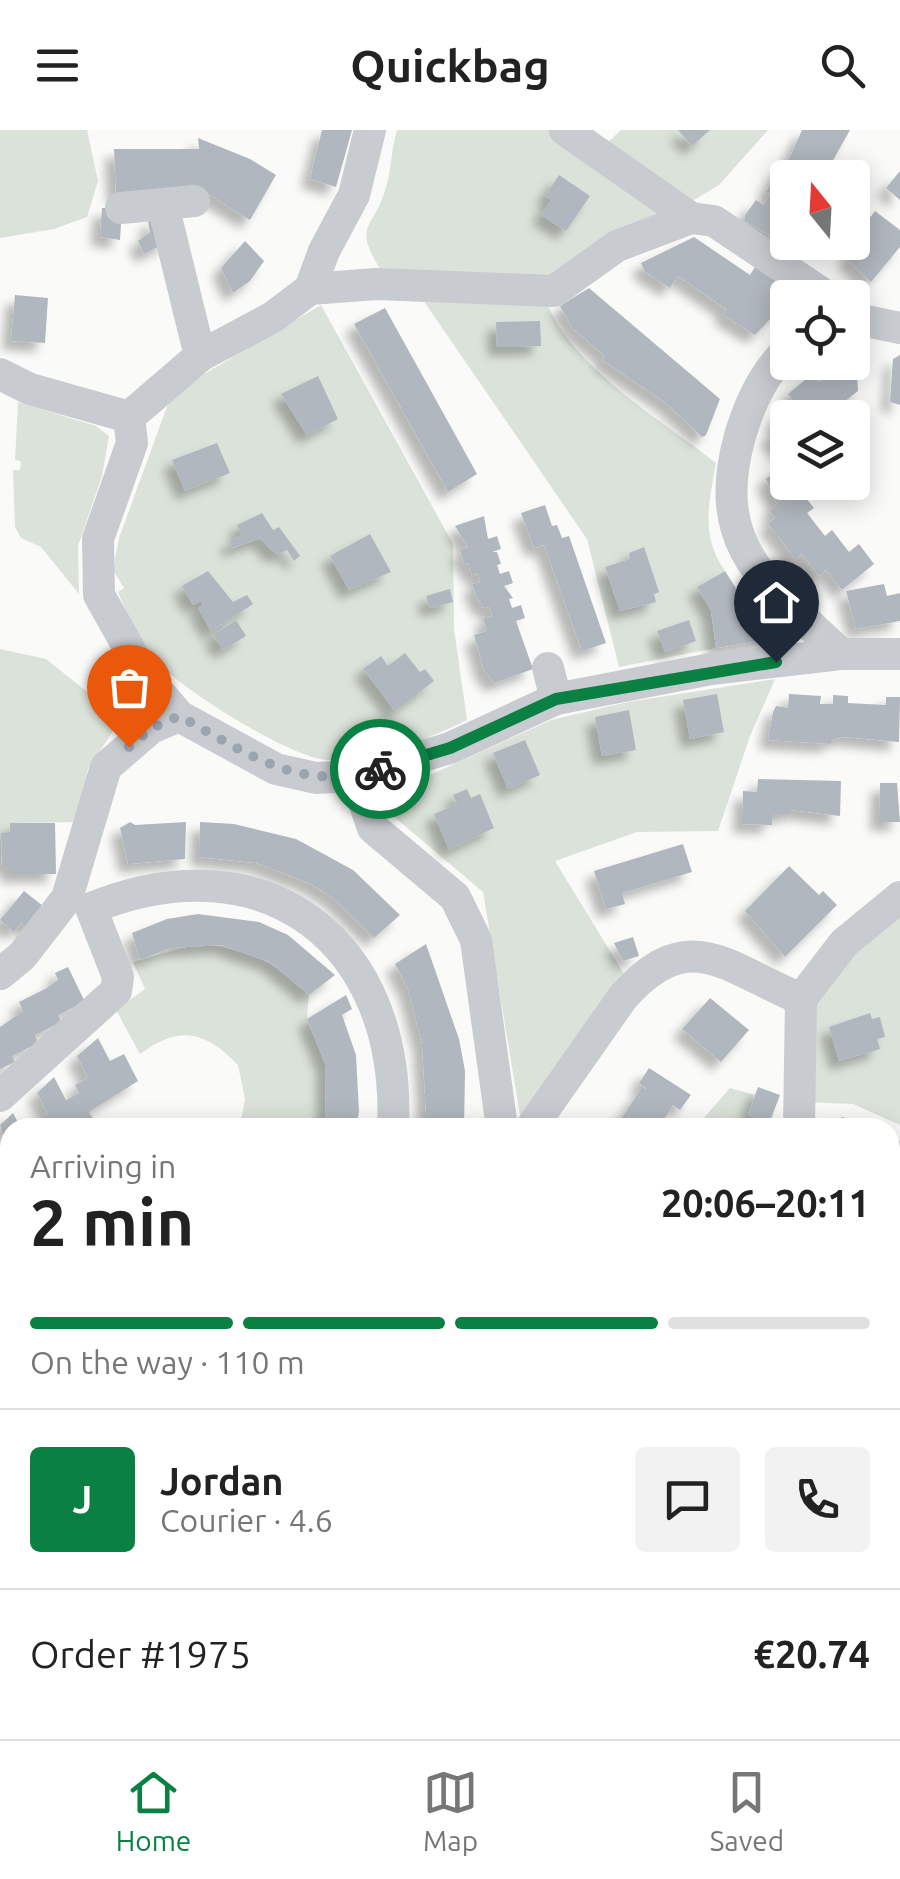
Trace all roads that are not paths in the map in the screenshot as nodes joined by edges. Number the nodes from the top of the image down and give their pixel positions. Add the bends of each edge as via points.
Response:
1 (370, 130) edge
2 (565, 130) edge
3 (121, 208) dead end
4 (691, 218) junction
5 (802, 280) edge
6 (310, 289) junction
7 (870, 322) edge
8 (900, 328) edge
9 (200, 356) junction
10 (770, 364) edge
11 (0, 374) edge
12 (129, 417) junction
13 (841, 654) junction
14 (900, 654) edge
15 (179, 716) junction
16 (354, 776) junction
17 (900, 897) edge
18 (79, 903) junction
19 (0, 974) edge
20 (801, 999) junction
21 (0, 1096) edge
22 (393, 1118) edge
23 (501, 1118) edge
24 (538, 1118) edge
25 (799, 1118) edge

1 - 6 street via 354,195
2 - 4 street
3 - 9 street via 179,203
4 - 5 street via 714,221
4 - 6 street via 617,246 554,291
6 - 9 street
7 - 8 street
9 - 12 street
10 - 13 street via 752,377 729,478 731,518 771,588
11 - 12 street
12 - 15 street via 132,443 98,539 98,595 144,675
13 - 14 street
13 - 16 street via 552,684 450,748
15 - 16 street via 276,768 316,778
15 - 18 street via 152,728 106,767
16 - 23 street via 373,828 455,897 476,940
17 - 20 street via 844,944
18 - 19 street
18 - 21 street via 118,976 116,991
18 - 22 street via 193,885 262,896 295,910 344,949 365,982 391,1064
20 - 24 street via 702,955 678,954 623,996
20 - 25 street

